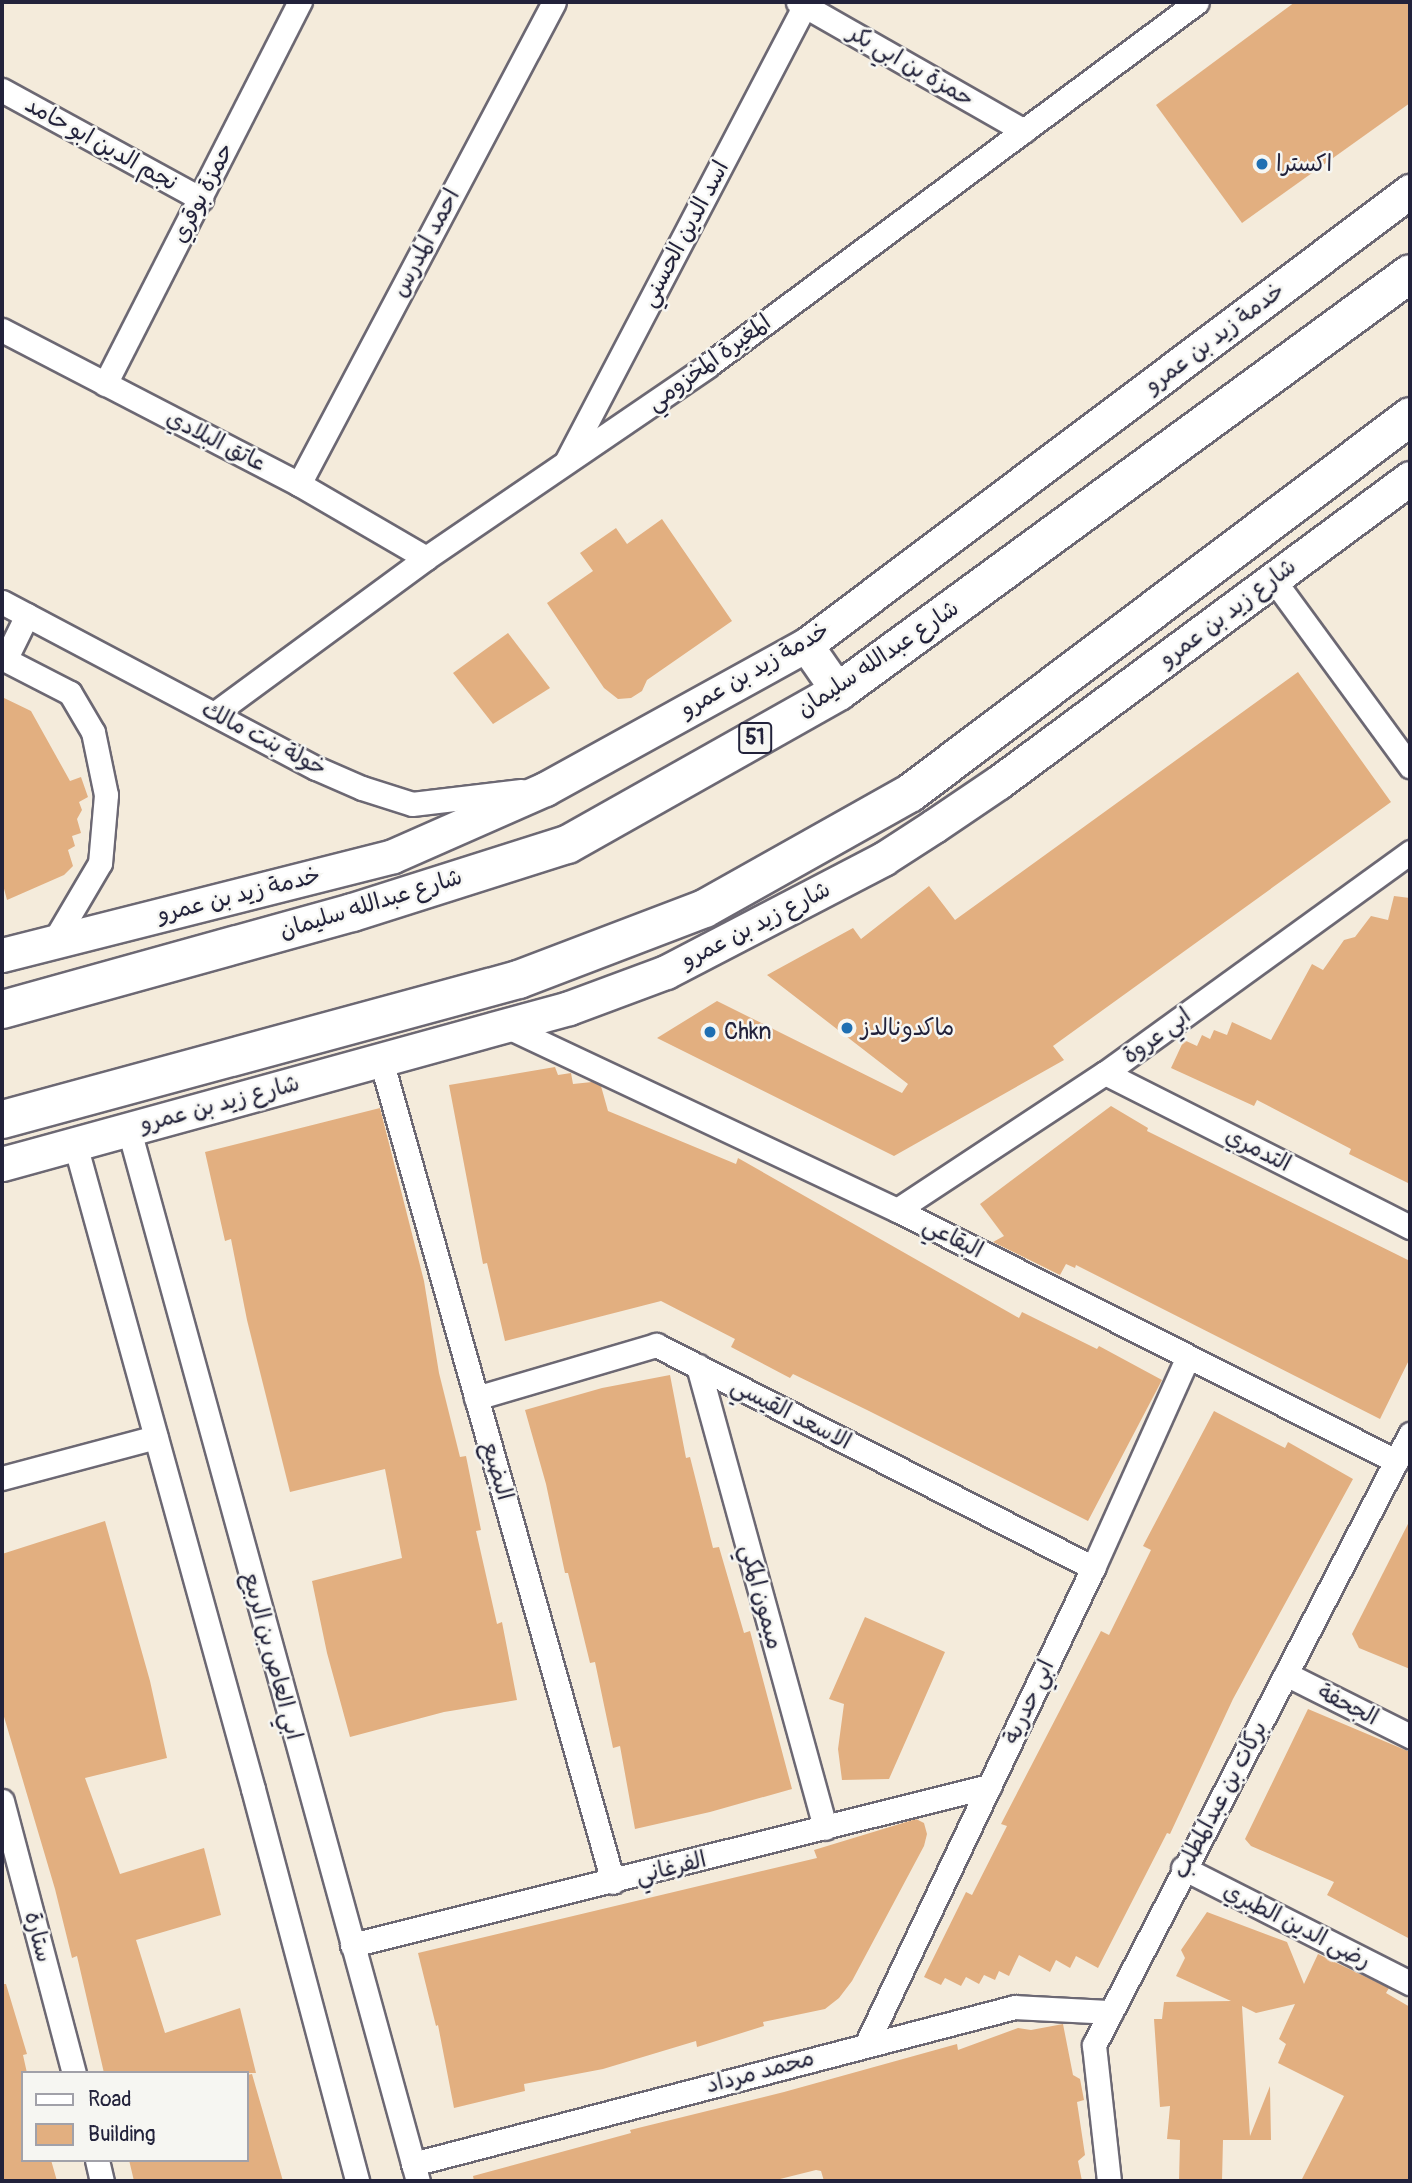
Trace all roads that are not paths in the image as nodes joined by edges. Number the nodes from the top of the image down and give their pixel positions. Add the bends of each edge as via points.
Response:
1 (300, 2) edge
2 (554, 2) edge
3 (1197, 2) edge
4 (802, 4) edge
5 (2, 90) edge
6 (1024, 131) junction
7 (1410, 191) edge
8 (201, 198) junction
9 (1410, 274) edge
10 (2, 330) edge
11 (105, 384) junction
12 (1410, 416) edge
13 (565, 463) junction
14 (1410, 478) edge
15 (299, 484) junction
16 (426, 558) junction
17 (1273, 579) junction
18 (2, 602) edge
19 (27, 615) junction
20 (806, 645) junction
21 (3, 659) edge
22 (838, 691) junction
23 (214, 714) junction
24 (1410, 766) edge
25 (545, 789) junction
26 (909, 793) junction
27 (934, 826) junction
28 (1410, 852) edge
29 (54, 941) junction
30 (2, 955) edge
31 (2, 1010) edge
32 (506, 1026) junction
33 (381, 1060) junction
34 (1105, 1073) junction
35 (2, 1119) edge
36 (129, 1130) junction
37 (75, 1144) junction
38 (2, 1164) edge
39 (897, 1210) junction
40 (1410, 1227) edge
41 (1188, 1357) junction
42 (698, 1366) junction
43 (477, 1398) junction
44 (1410, 1434) edge
45 (156, 1437) junction
46 (1396, 1461) junction
47 (2, 1478) edge
48 (1093, 1568) junction
49 (1286, 1674) junction
50 (1410, 1736) edge
51 (989, 1786) junction
52 (2, 1801) edge
53 (825, 1828) junction
54 (1183, 1868) junction
55 (614, 1882) junction
56 (352, 1945) junction
57 (1410, 1983) edge
58 (1111, 2012) junction
59 (866, 2045) junction
60 (73, 2071) edge
61 (97, 2162) edge
62 (415, 2172) edge
63 (102, 2181) edge
64 (357, 2181) edge
65 (1109, 2181) edge

1 - 8 street, حمزة بوقري
2 - 15 street, احمد المدرس
3 - 6 street, المغيرة المخزومي
4 - 6 street, حمزة بن ابي بكر
4 - 13 street, اسد الدين الحسني
5 - 8 street, نجم الدين ابو حامد
6 - 13 street, المغيرة المخزومي via 707,366
7 - 20 main road, خدمة زيد بن عمرو
8 - 11 street, حمزة بوقري
9 - 22 main road, شارع عبدالله سليمان / 51
10 - 11 street, عاتق البلادي
11 - 15 street, عاتق البلادي
12 - 26 main road
13 - 16 street, المغيرة المخزومي
14 - 17 main road, شارع زيد بن عمرو
15 - 16 street, عاتق البلادي
16 - 23 street, المغيرة المخزومي
17 - 24 street
17 - 27 main road, شارع زيد بن عمرو
18 - 19 street, خولة بنت مالك
19 - 21 street
19 - 23 street, خولة بنت مالك
20 - 22 main road
20 - 25 main road, خدمة زيد بن عمرو
21 - 29 street via 70,693 93,732 106,795 100,863
22 - 31 main road, شارع عبدالله سليمان / 51 via 567,844 352,912
23 - 25 street, خولة بنت مالك via 316,768 412,804
25 - 29 main road, خدمة زيد بن عمرو via 393,856
26 - 27 main road
26 - 35 main road via 704,908 518,979
27 - 32 main road, شارع زيد بن عمرو via 883,859 666,972
28 - 34 street, ابي عروة
29 - 30 main road, خدمة زيد بن عمرو
32 - 33 main road, شارع زيد بن عمرو
32 - 39 street, البقاعي
33 - 36 main road, شارع زيد بن عمرو
33 - 43 street, البضيع
34 - 39 street, ابي عروة
34 - 40 street, التدمري
36 - 37 main road, شارع زيد بن عمرو
36 - 56 street, ابي العاص بن الربيع
37 - 38 main road, شارع زيد بن عمرو
37 - 45 street
39 - 41 street, البقاعي
41 - 46 street, البقاعي
41 - 48 street, ابي حدرية
42 - 43 street, الاسعد القيسي via 656,1345
42 - 48 street, الاسعد القيسي
42 - 53 street, ميمون المكي
43 - 55 street, البضيع
44 - 46 street, بركات بن عبدالمطلب
45 - 47 street
45 - 64 street
46 - 49 street, بركات بن عبدالمطلب
48 - 51 street, ابي حدرية
49 - 50 street, الجحفة
49 - 54 street, بركات بن عبدالمطلب
51 - 53 street, الفرغاني
51 - 59 street, ابي حدرية
52 - 60 street, ستارة
53 - 55 street, الفرغاني
54 - 57 street, رضى الدين الطبري
54 - 58 street, بركات بن عبدالمطلب
55 - 56 street, الفرغاني
56 - 62 street, ابي العاص بن الربيع
58 - 59 street, محمد مرداد via 1015,2007
58 - 65 street, بركات بن عبدالمطلب via 1094,2045
59 - 62 street, محمد مرداد
61 - 63 street

